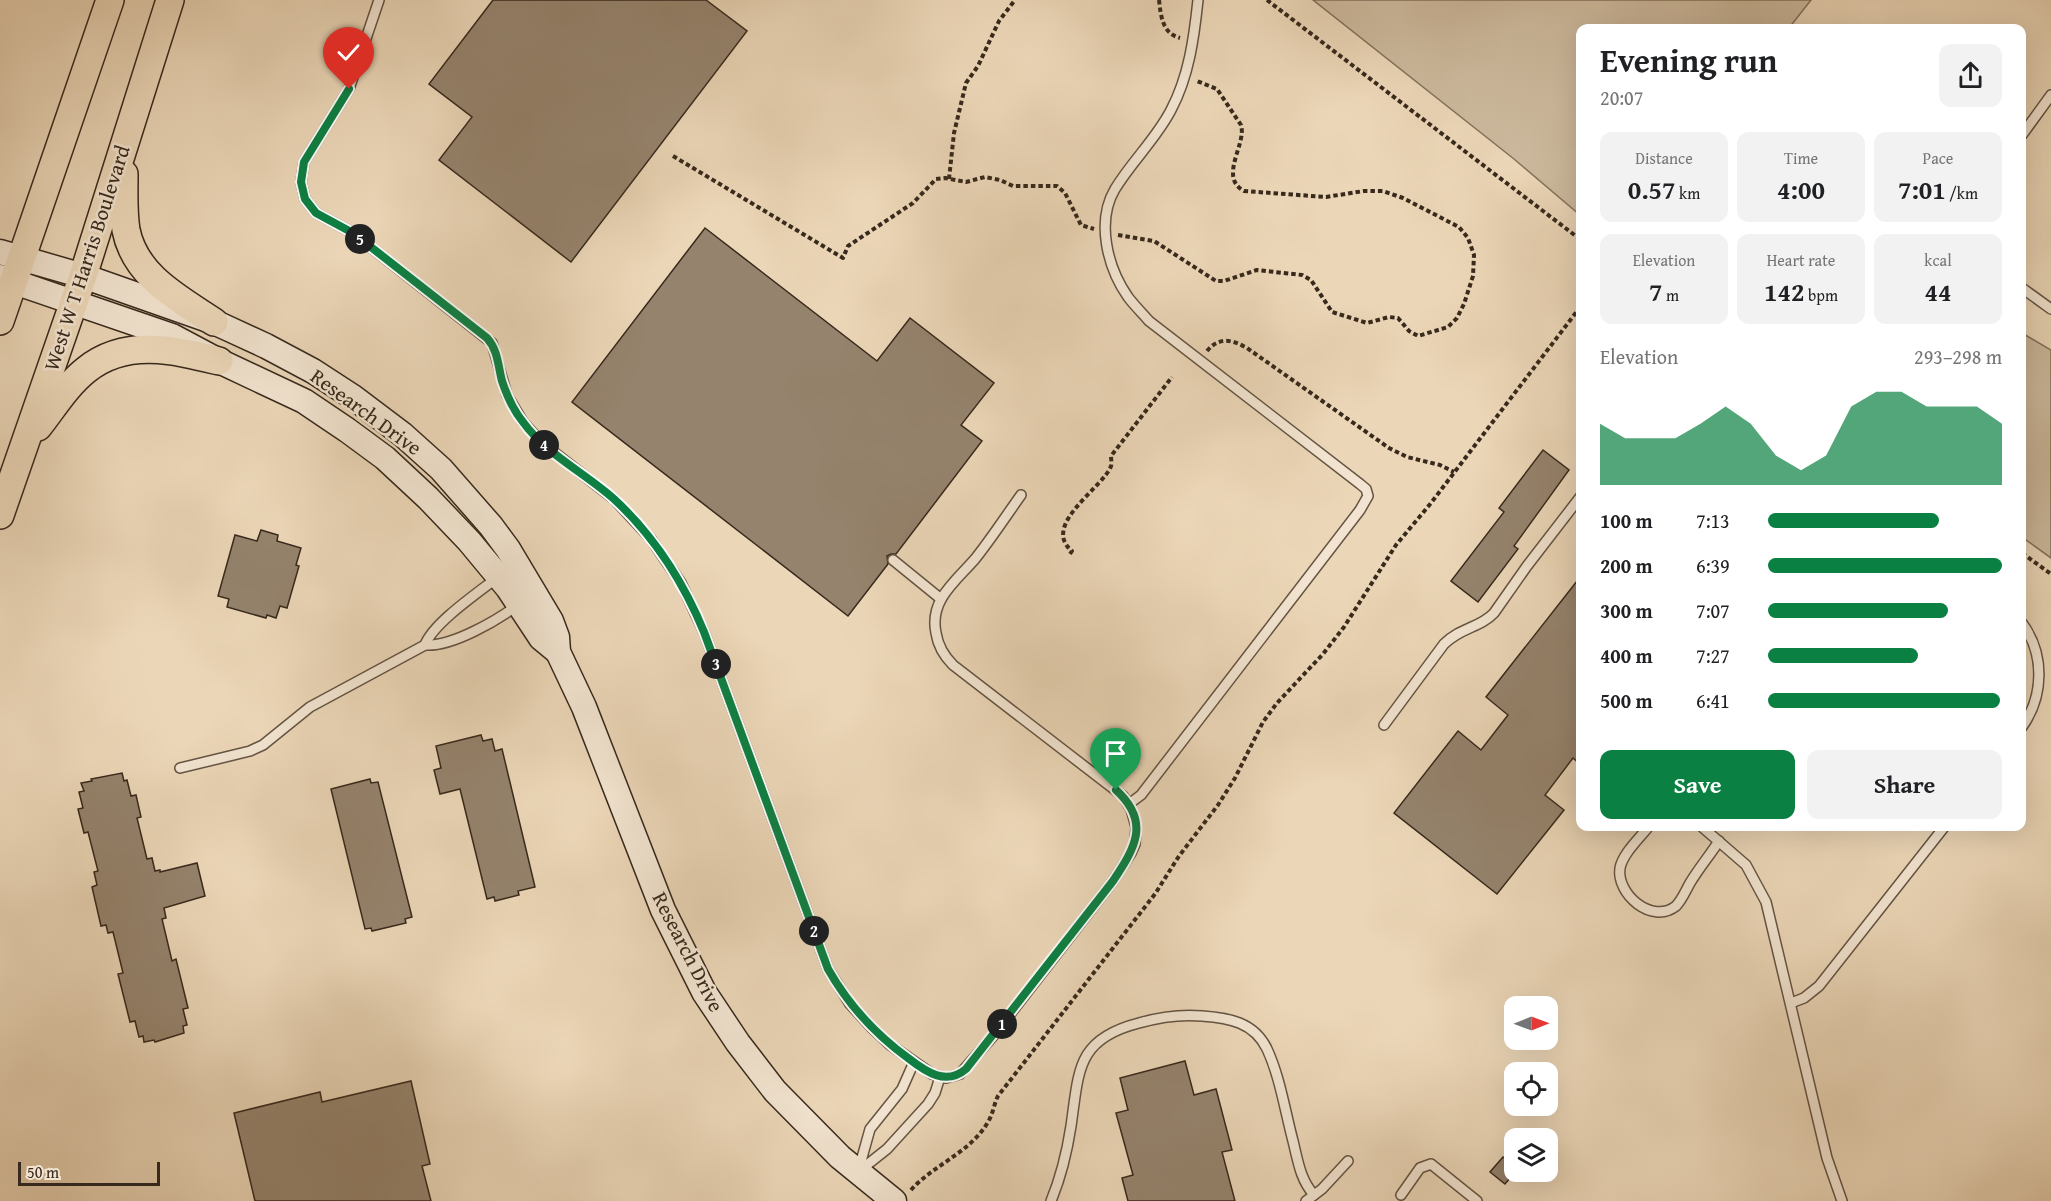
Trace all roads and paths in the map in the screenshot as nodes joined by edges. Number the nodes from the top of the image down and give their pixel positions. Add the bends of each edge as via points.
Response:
1 (110, 0) edge
2 (170, 0) edge
3 (379, 0) edge
4 (1015, 0) edge
5 (1159, 0) edge
6 (1198, 0) edge
7 (1267, 0) edge
8 (1180, 38) dead end
9 (1194, 80) dead end
10 (2051, 95) edge
11 (2026, 129) edge
12 (124, 148) junction
13 (673, 156) dead end
14 (949, 179) junction
15 (1094, 229) dead end
16 (1118, 235) dead end
17 (1576, 236) edge
18 (9, 267) edge
19 (83, 276) junction
20 (2026, 291) edge
21 (74, 303) junction
22 (2051, 309) edge
23 (1576, 313) edge
24 (0, 321) edge
25 (214, 322) junction
26 (219, 361) junction
27 (1200, 362) junction
28 (1172, 377) dead end
29 (25, 445) junction
30 (1454, 472) junction
31 (1021, 495) dead end
32 (1576, 502) edge
33 (0, 515) edge
34 (1070, 554) dead end
35 (2026, 556) edge
36 (892, 561) dead end
37 (508, 570) junction
38 (2051, 574) edge
39 (527, 598) junction
40 (941, 599) junction
41 (2026, 631) edge
42 (425, 645) junction
43 (2026, 719) edge
44 (1384, 725) dead end
45 (180, 768) dead end
46 (1129, 804) junction
47 (1645, 831) edge
48 (1707, 831) edge
49 (1941, 831) edge
50 (1719, 841) junction
51 (1791, 1004) junction
52 (914, 1062) junction
53 (940, 1077) junction
54 (1348, 1161) dead end
55 (858, 1172) junction
56 (1401, 1195) dead end
57 (901, 1197) edge
58 (1310, 1198) edge
59 (1051, 1201) edge
60 (1477, 1201) edge
61 (1842, 1201) edge

1 - 18 main road
2 - 12 main road, West W T Harris Boulevard
3 - 52 lane via 349,89 304,162 301,182 305,199 316,213 353,233 487,338 494,346 507,395 527,427 614,499 665,557 704,632 828,969 866,1022
4 - 14 path via 999,21 966,83 954,133
5 - 8 path via 1165,29
6 - 27 lane via 1191,51 1180,89 1162,126 1115,189 1106,216 1106,237 1112,266 1128,297 1155,326
7 - 17 path
9 - 16 path via 1217,89 1241,125 1234,174 1237,187 1244,192 1326,196 1383,191 1464,231 1472,247 1474,265 1470,289 1457,318 1448,327 1418,336 1398,318 1367,323 1332,312 1311,280 1302,275 1257,270 1216,280 1154,242
10 - 11 lane
12 - 19 main road, West W T Harris Boulevard
12 - 25 main road via 126,229 132,249 155,280
13 - 14 path via 843,258 849,246 913,204 933,181
14 - 15 path via 966,182 991,177 1013,186 1057,186 1065,193 1081,225
18 - 19 street, Research Drive
18 - 21 street, Research Drive
18 - 24 main road
19 - 21 main road, West W T Harris Boulevard
19 - 25 street, Research Drive
20 - 22 lane
21 - 26 street, Research Drive via 172,336
21 - 29 main road, West W T Harris Boulevard
23 - 30 path
25 - 37 street, Research Drive via 313,371 402,434 491,526
26 - 29 main road via 145,348 104,359 85,370
26 - 37 street, Research Drive via 304,401 347,430 428,498 469,541
27 - 30 path via 1215,343 1236,342 1389,448
27 - 46 lane via 1360,484 1368,496 1154,778
28 - 34 path via 1067,521 1064,536
29 - 33 main road, West W T Harris Boulevard
30 - 57 path via 1396,545 1344,627 1263,722 1218,805 1155,894 998,1096 988,1122 965,1147
31 - 40 lane
32 - 44 lane via 1494,613 1444,644
35 - 38 path
36 - 40 lane
37 - 39 street, Research Drive
37 - 42 lane via 443,621
39 - 42 lane via 503,617 465,634
39 - 55 street, Research Drive via 555,630 558,652 585,707 663,910 704,992 775,1091
40 - 46 lane via 934,625 944,656
41 - 43 lane via 2039,672 2036,700
42 - 45 lane via 310,707 263,745
46 - 53 lane via 1136,827 1135,844 1113,881 966,1069 956,1076
47 - 50 lane via 1625,857 1620,878 1627,895 1653,911 1675,907
48 - 50 lane
49 - 51 lane via 1819,986
50 - 51 lane via 1746,865 1760,888
51 - 61 lane via 1827,1158
52 - 53 lane
52 - 55 lane via 902,1089 873,1123
53 - 55 lane via 928,1104 887,1149
54 - 58 lane
55 - 57 street, Research Drive
56 - 60 lane via 1420,1168 1431,1164
58 - 59 lane via 1301,1177 1279,1085 1261,1039 1237,1021 1176,1016 1123,1027 1090,1050 1079,1072 1064,1164

